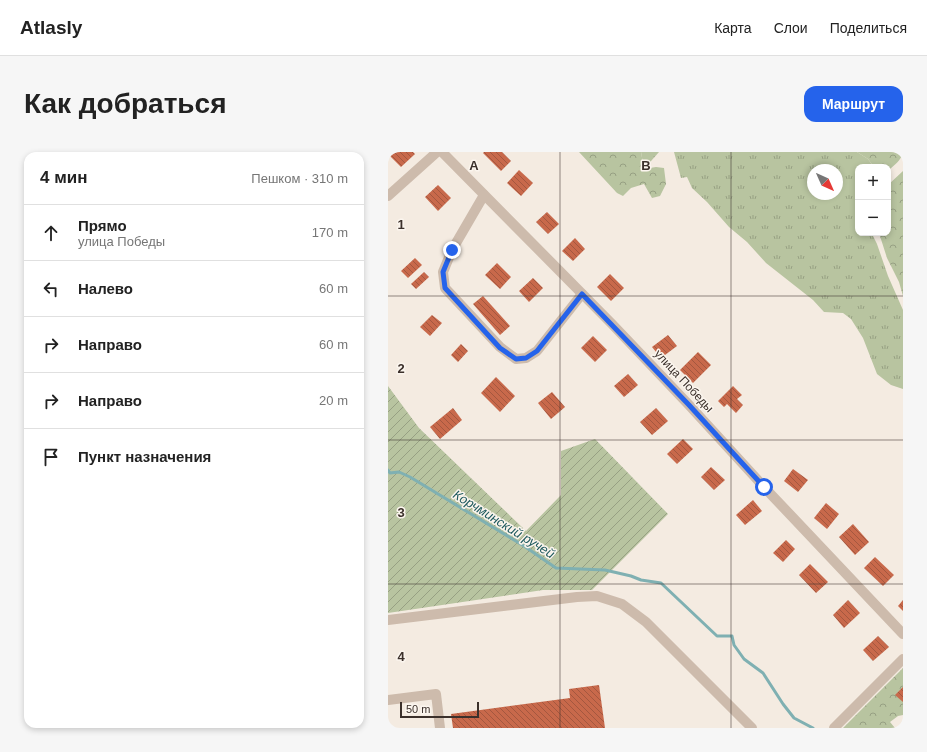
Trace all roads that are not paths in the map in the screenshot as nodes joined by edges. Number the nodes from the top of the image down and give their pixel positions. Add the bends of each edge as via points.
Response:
1 (437, 152) edge
2 (442, 152) edge
3 (484, 195) junction
4 (388, 196) edge
5 (582, 294) junction
6 (388, 620) edge
7 (903, 634) edge
8 (903, 659) edge
9 (388, 700) edge
10 (440, 728) edge
11 (752, 728) edge
12 (834, 728) edge

1 - 4 street
2 - 3 street, улица Победы
3 - 5 street, улица Победы
3 - 5 street via 452,250 443,272 445,288 500,348 516,359 526,358 537,351
5 - 7 street, улица Победы
6 - 11 street via 598,596 622,604 646,622
8 - 12 street
9 - 10 street via 436,694

